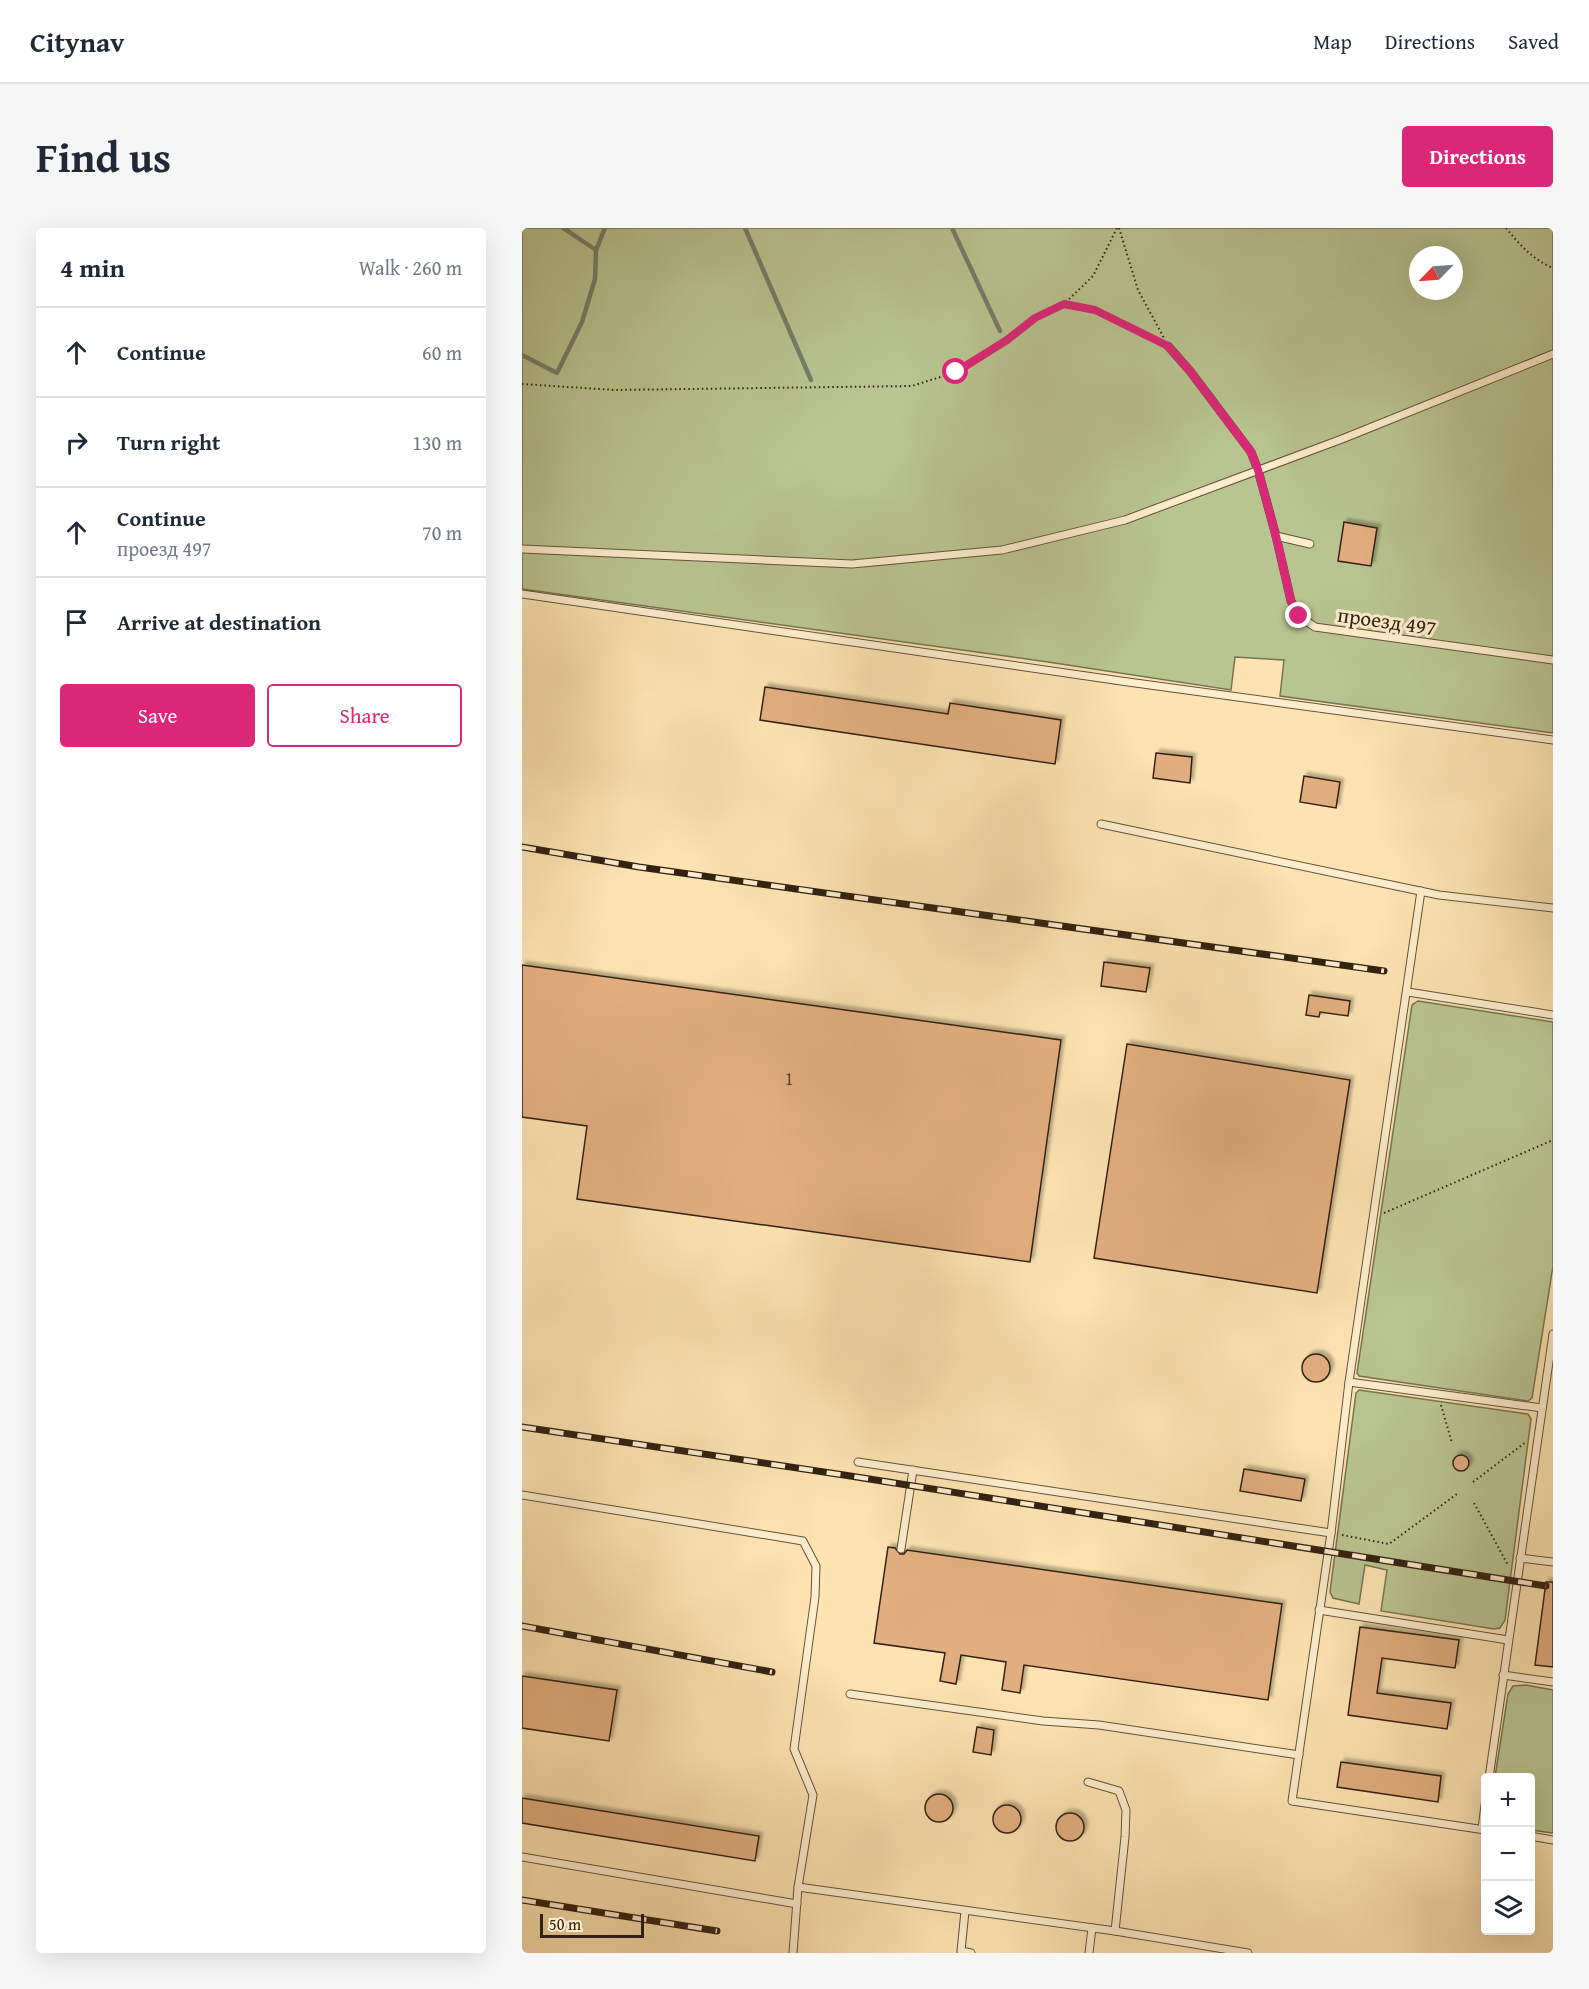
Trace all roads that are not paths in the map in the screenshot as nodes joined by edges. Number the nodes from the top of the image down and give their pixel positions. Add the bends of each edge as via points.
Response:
1 (1168, 346) road end
2 (1553, 354) edge
3 (1258, 470) junction
4 (1276, 536) junction
5 (1310, 544) dead end
6 (522, 549) edge
7 (522, 594) edge
8 (1553, 660) edge
9 (1553, 740) edge
10 (1101, 824) dead end
11 (1421, 891) junction
12 (1553, 908) edge
13 (1408, 992) junction
14 (1553, 1015) edge
15 (1553, 1334) edge
16 (1348, 1382) junction
17 (1542, 1408) junction
18 (858, 1462) dead end
19 (913, 1470) junction
20 (522, 1496) edge
21 (1330, 1533) junction
22 (901, 1549) dead end
23 (1520, 1558) junction
24 (1553, 1562) edge
25 (1319, 1610) junction
26 (1508, 1640) junction
27 (1503, 1675) junction
28 (1553, 1682) edge
29 (850, 1694) dead end
30 (1299, 1755) junction
31 (1490, 1773) edge
32 (1088, 1782) dead end
33 (1481, 1829) edge
34 (1535, 1837) edge
35 (1553, 1840) edge
36 (522, 1857) edge
37 (798, 1887) junction
38 (797, 1904) junction
39 (966, 1911) junction
40 (1092, 1928) junction
41 (1115, 1931) junction
42 (1197, 1949) edge
43 (793, 1953) edge
44 (971, 1953) edge
45 (1089, 1953) edge
46 (1248, 1953) edge

1 - 3 lane, проезд 497 via 1251,452
2 - 3 lane
3 - 4 lane, проезд 497
3 - 6 lane via 1125,520 1002,549 852,564
4 - 5 lane
4 - 8 lane, проезд 497 via 1291,601 1299,616 1315,627
7 - 9 lane
10 - 11 lane
11 - 12 lane
11 - 13 lane
13 - 14 lane
13 - 16 lane
15 - 17 lane
16 - 17 lane
16 - 21 lane
17 - 23 lane
18 - 19 lane
19 - 21 lane
19 - 22 lane
20 - 37 lane via 803,1540 816,1566 815,1597 794,1749 813,1795
21 - 25 lane
23 - 24 lane
23 - 26 lane
25 - 26 lane
25 - 30 lane
26 - 27 lane
27 - 28 lane
27 - 31 lane
29 - 30 lane
30 - 33 lane via 1292,1801
32 - 41 lane via 1119,1791 1126,1810
34 - 35 lane
36 - 38 lane
37 - 38 lane
37 - 39 lane
38 - 43 lane
39 - 40 lane
39 - 44 lane via 961,1951
40 - 41 lane
40 - 45 lane
41 - 42 lane
42 - 46 lane

